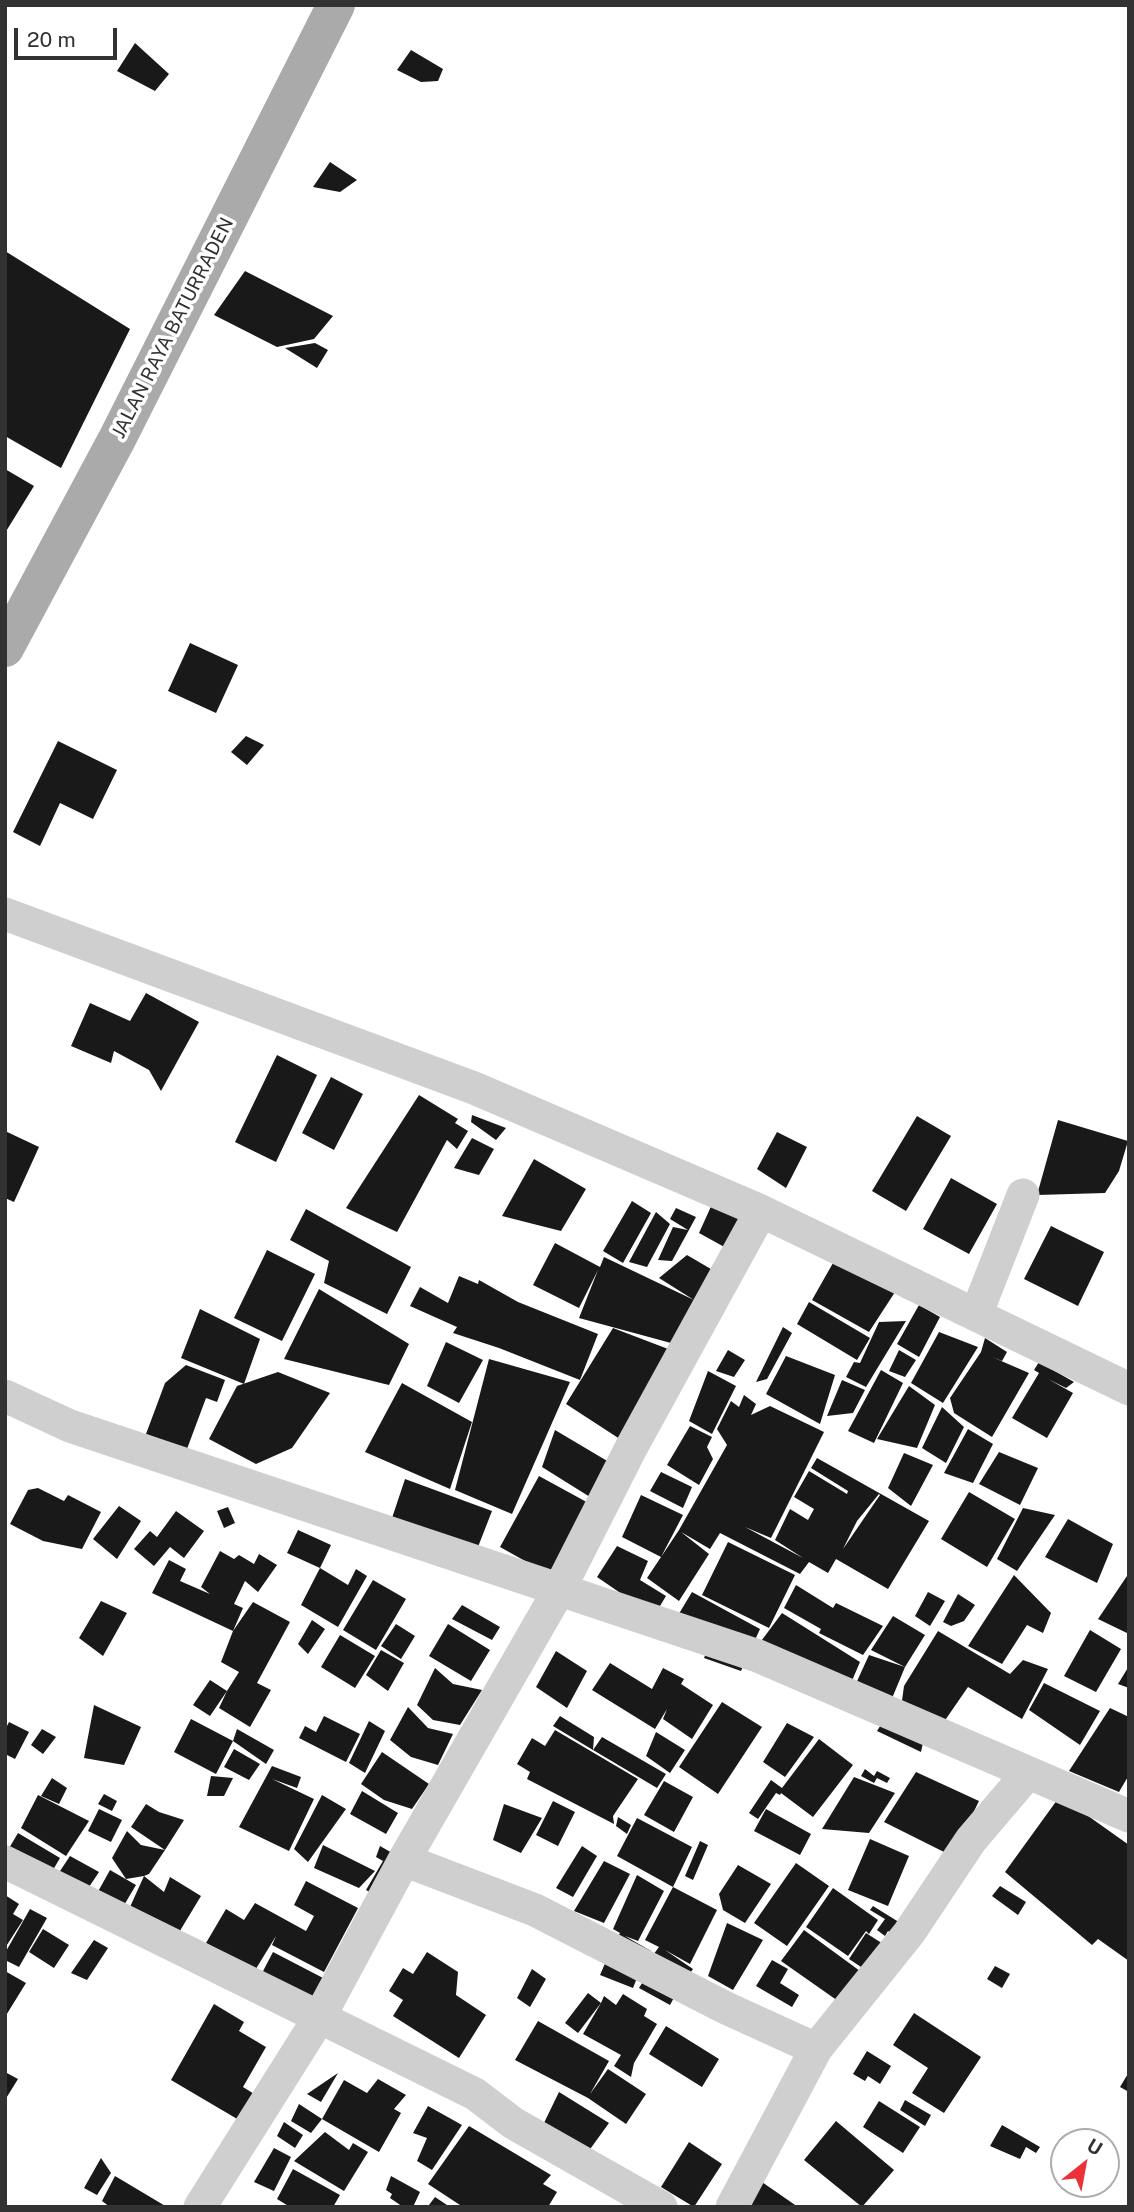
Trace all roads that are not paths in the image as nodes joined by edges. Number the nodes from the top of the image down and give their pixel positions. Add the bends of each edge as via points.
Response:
1 (336, 5) edge
2 (5, 648) edge
3 (5, 914) edge
4 (1023, 1195) dead end
5 (761, 1212) junction
6 (976, 1315) junction
7 (1129, 1389) edge
8 (5, 1396) edge
9 (559, 1590) junction
10 (1028, 1773) junction
11 (1129, 1816) edge
12 (404, 1860) junction
13 (5, 1862) edge
14 (318, 2018) junction
15 (816, 2049) junction
16 (200, 2207) edge
17 (660, 2207) edge
18 (733, 2207) edge

1 - 2 main road, JALAN RAYA BATURRADEN via 117,439
3 - 5 street via 474,1088
4 - 6 street
5 - 6 street
5 - 9 street
6 - 7 street
8 - 9 street via 70,1426
9 - 10 street via 758,1656
9 - 12 street
10 - 11 street
10 - 15 street via 971,1840 909,1933
12 - 14 street
12 - 15 street via 535,1910
13 - 14 street
14 - 16 street
14 - 17 street via 475,2094 513,2123
15 - 18 street

